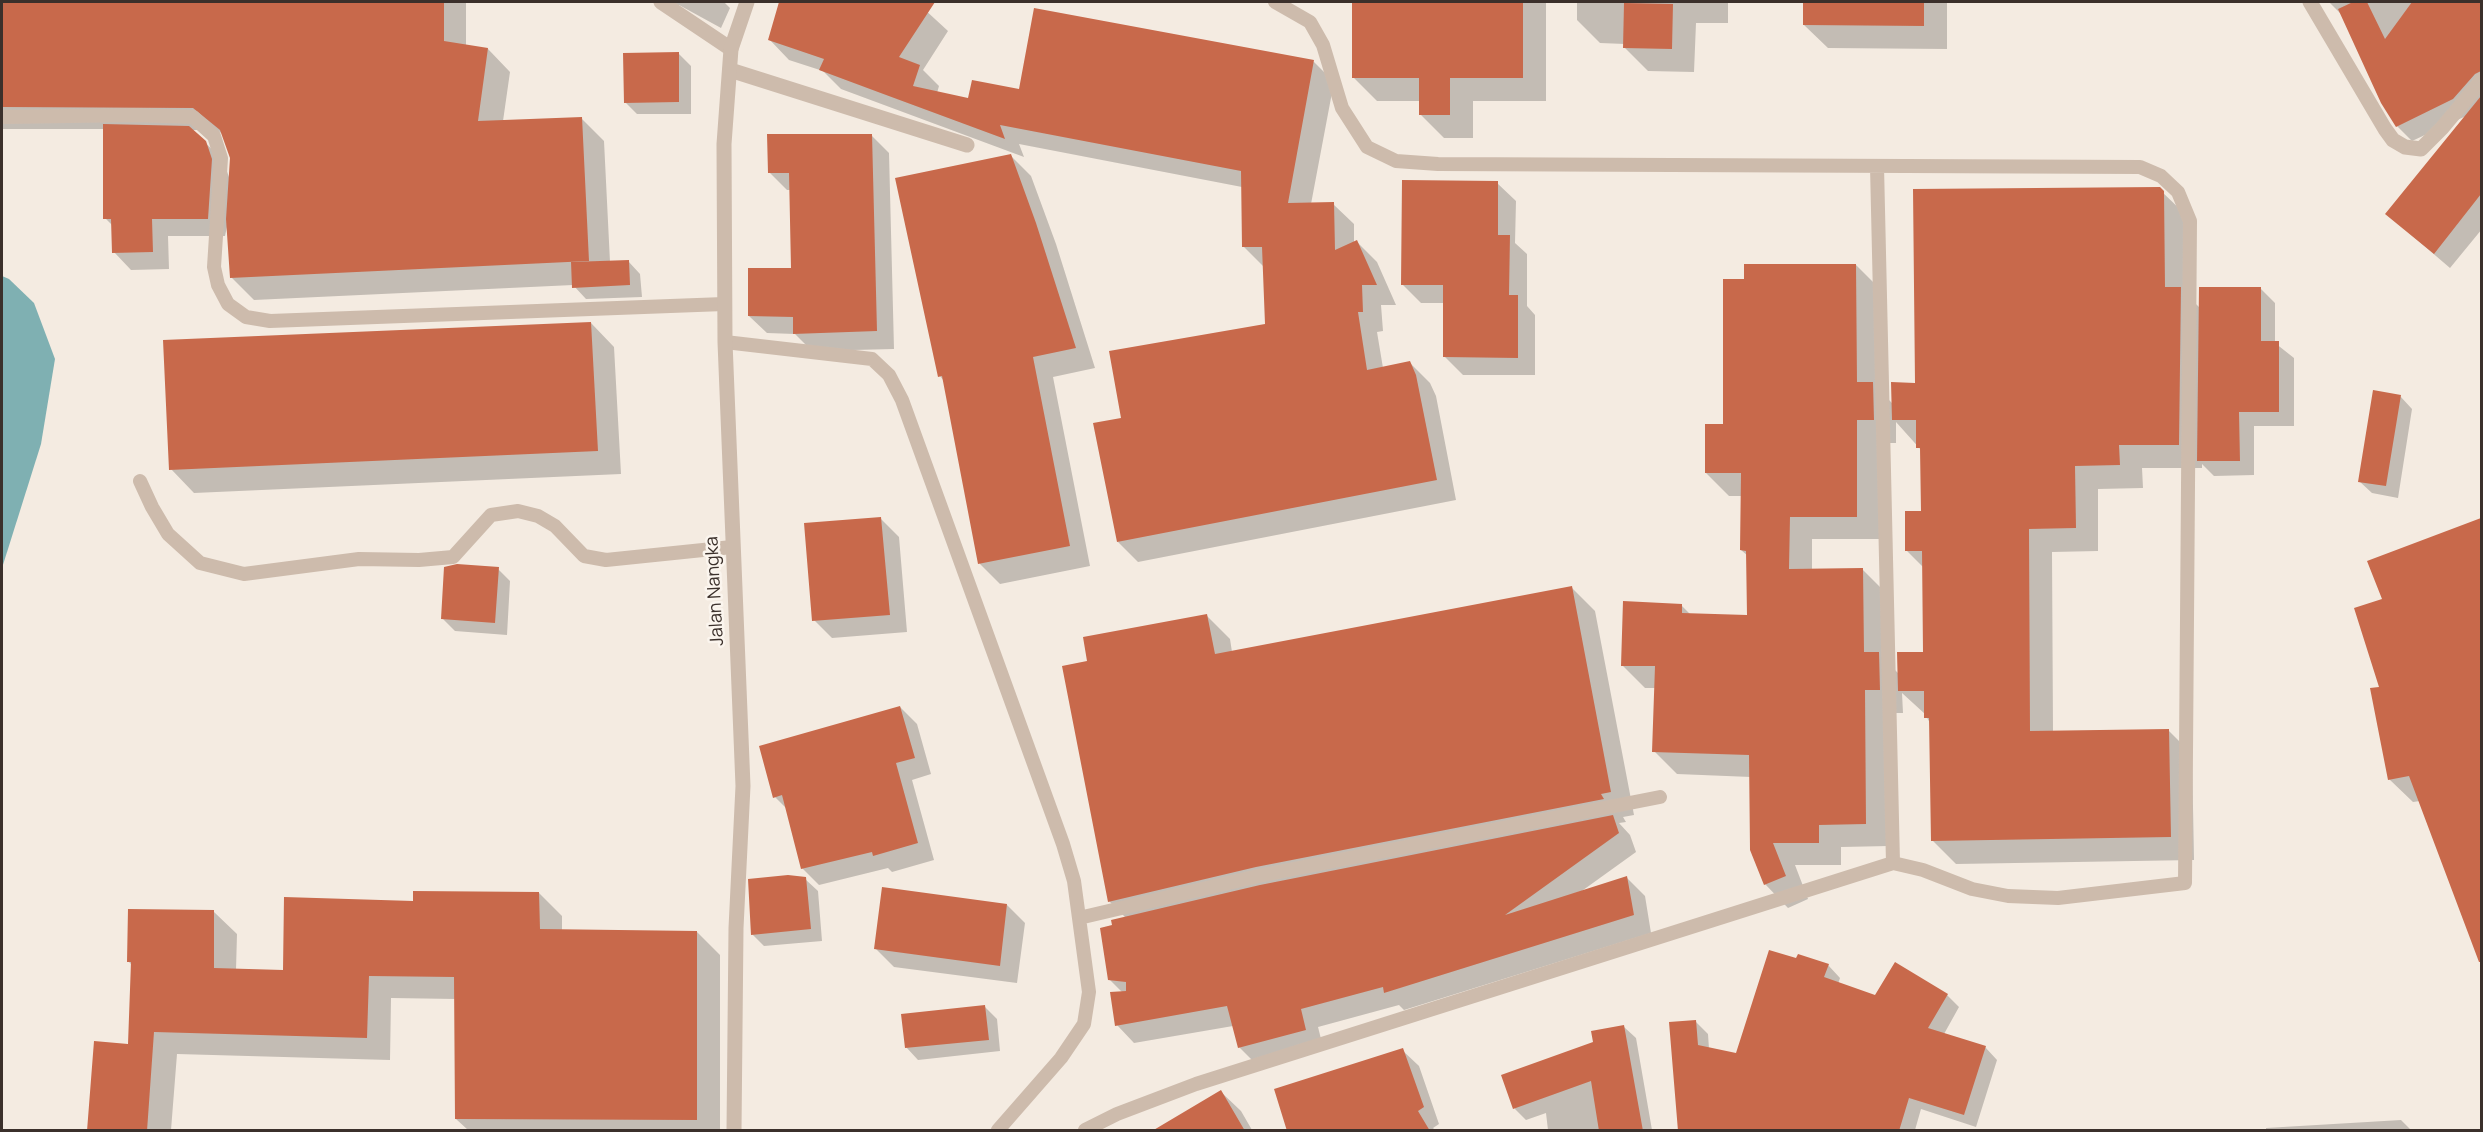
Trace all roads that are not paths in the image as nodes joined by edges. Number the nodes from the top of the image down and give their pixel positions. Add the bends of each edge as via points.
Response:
1 (661, 2) edge
2 (747, 2) edge
3 (1275, 2) edge
4 (2310, 2) edge
5 (731, 49) junction
6 (730, 70) junction
7 (2481, 80) edge
8 (2, 117) edge
9 (966, 145) dead end
10 (1877, 166) junction
11 (724, 304) junction
12 (725, 342) junction
13 (140, 481) dead end
14 (732, 547) junction
15 (1660, 797) dead end
16 (1893, 863) junction
17 (1079, 918) junction
18 (734, 1131) edge
19 (998, 1131) edge
20 (1085, 1131) edge

1 - 5 street
2 - 5 street, Jalan Nangka
3 - 10 lane via 1310,22 1323,45 1342,108 1367,147 1396,161
4 - 7 street via 2385,129 2405,147 2421,149
5 - 6 street, Jalan Nangka
6 - 9 street
6 - 11 street, Jalan Nangka via 724,144
8 - 11 lane via 193,117 214,136 221,158 214,267 218,285 228,304 246,317 270,321
10 - 16 lane
10 - 16 lane via 2140,167 2161,176 2178,192 2190,221 2185,883 2058,898 2008,896 1972,889
11 - 12 street, Jalan Nangka
12 - 14 street, Jalan Nangka
12 - 17 lane via 872,359 889,375 902,400 1063,844
13 - 14 lane via 168,534 200,563 244,574 359,559 453,557 491,515 518,511 555,525 584,556 606,560
14 - 18 street, Jalan Nangka via 743,786 736,928
15 - 17 lane via 1258,876
16 - 20 lane via 1196,1084 1117,1114
17 - 19 lane via 1089,992 1084,1024 1061,1058

